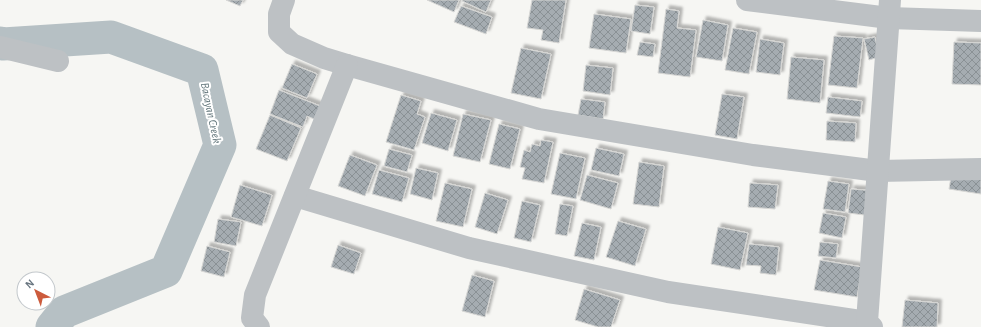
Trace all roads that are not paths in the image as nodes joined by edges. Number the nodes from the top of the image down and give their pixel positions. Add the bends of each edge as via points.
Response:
1 (284, 0) edge
2 (747, 0) edge
3 (889, 9) edge
4 (981, 21) edge
5 (0, 48) edge
6 (58, 61) dead end
7 (347, 65) junction
8 (981, 169) edge
9 (878, 171) junction
10 (295, 196) junction
11 (870, 325) edge
12 (259, 327) edge

1 - 7 street via 279,14 279,32 292,44
2 - 3 street
3 - 4 street
3 - 9 street
5 - 6 street
7 - 9 street via 539,119 754,156
7 - 10 street
8 - 9 street
9 - 11 street
10 - 11 street via 469,248 668,292
10 - 12 street via 255,295 252,318

